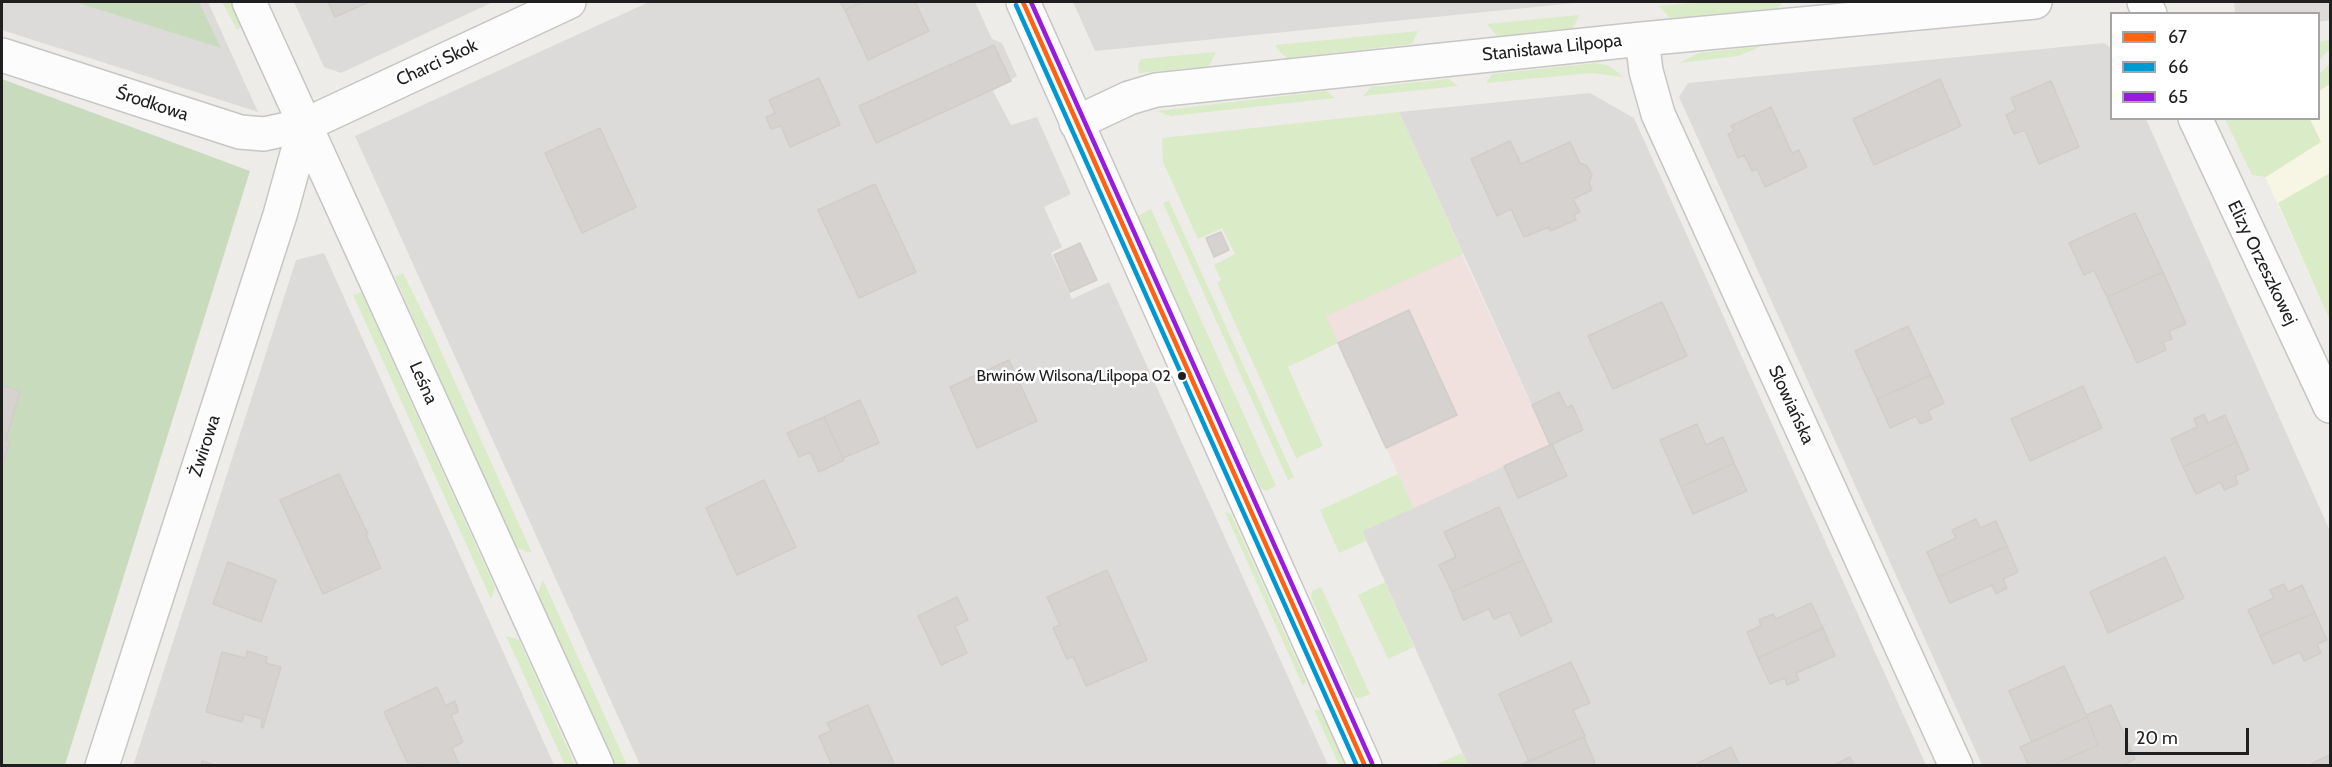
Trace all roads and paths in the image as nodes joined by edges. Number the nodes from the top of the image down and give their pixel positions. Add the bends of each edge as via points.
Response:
1 (249, 2) edge
2 (569, 2) edge
3 (1023, 2) edge
4 (2035, 2) edge
5 (1642, 39) junction
6 (2, 55) edge
7 (2195, 120) edge
8 (1076, 123) junction
9 (305, 125) junction
10 (2331, 406) edge
11 (102, 765) edge
12 (597, 765) edge
13 (1365, 765) edge
14 (1956, 765) edge

1 - 9 street, Leśna
2 - 9 street, Charci Skok
3 - 8 street
4 - 5 street, Stanisława Lilpopa
5 - 8 street, Stanisława Lilpopa via 1156,90 1118,102
5 - 14 street, Słowiańska via 1658,114
6 - 9 street, Środkowa via 240,132 264,134
7 - 10 street, Elizy Orzeszkowej
8 - 13 street
9 - 11 street, Żwirowa
9 - 12 street, Leśna

